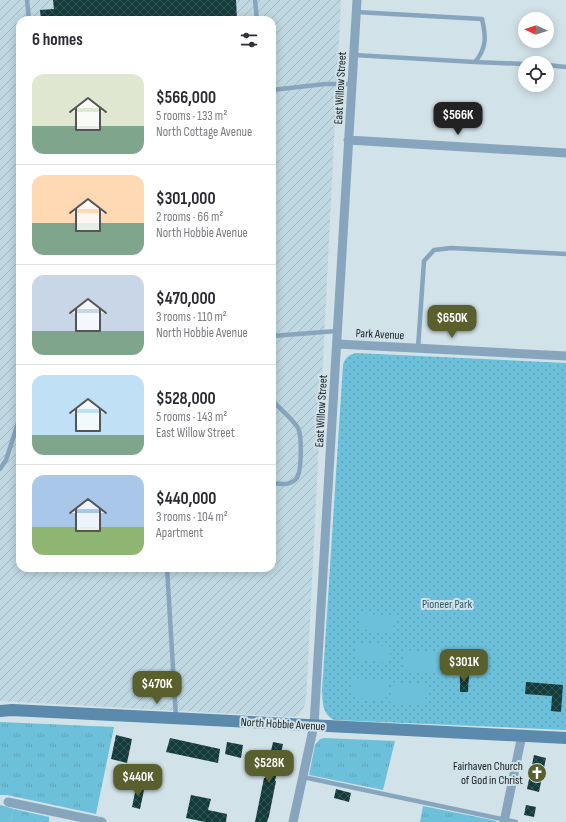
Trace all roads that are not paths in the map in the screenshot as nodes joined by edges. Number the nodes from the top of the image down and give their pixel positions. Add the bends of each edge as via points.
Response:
1 (27, 0) edge
2 (255, 0) edge
3 (357, 0) edge
4 (356, 12) junction
5 (29, 16) edge
6 (257, 16) edge
7 (354, 55) junction
8 (475, 62) junction
9 (518, 64) edge
10 (554, 66) edge
11 (566, 67) edge
12 (352, 84) junction
13 (276, 90) edge
14 (348, 140) junction
15 (566, 152) edge
16 (566, 254) edge
17 (337, 331) junction
18 (276, 336) edge
19 (337, 344) junction
20 (418, 348) junction
21 (566, 356) edge
22 (276, 404) edge
23 (16, 429) edge
24 (0, 469) edge
25 (276, 483) edge
26 (167, 572) edge
27 (0, 711) edge
28 (176, 718) junction
29 (314, 725) junction
30 (522, 735) junction
31 (566, 738) edge
32 (303, 777) junction
33 (6, 801) dead end
34 (504, 821) edge
35 (102, 822) edge
36 (294, 822) edge
37 (516, 822) edge

1 - 5 lane
2 - 6 lane
3 - 4 street, East Willow Street
4 - 7 street, East Willow Street
4 - 8 lane via 482,19 484,45 482,54
7 - 8 lane
7 - 12 street, East Willow Street
8 - 9 lane
10 - 11 lane
12 - 13 lane
12 - 14 street, East Willow Street
14 - 15 street
14 - 17 street, East Willow Street
16 - 20 lane via 451,248 434,250 424,260
17 - 18 lane
17 - 19 street, East Willow Street
19 - 20 street, Park Avenue
19 - 29 street, East Willow Street
20 - 21 street, Park Avenue
22 - 25 lane via 297,426 300,446 299,471 296,479 287,484
23 - 24 lane via 6,460
26 - 28 lane
27 - 28 main road, North Hobbie Avenue
28 - 29 main road, North Hobbie Avenue
29 - 30 main road, North Hobbie Avenue
29 - 32 street, East Willow Street
30 - 31 main road, North Hobbie Avenue
30 - 34 street
32 - 34 lane
32 - 36 street, East Willow Street
33 - 35 street
34 - 37 lane

